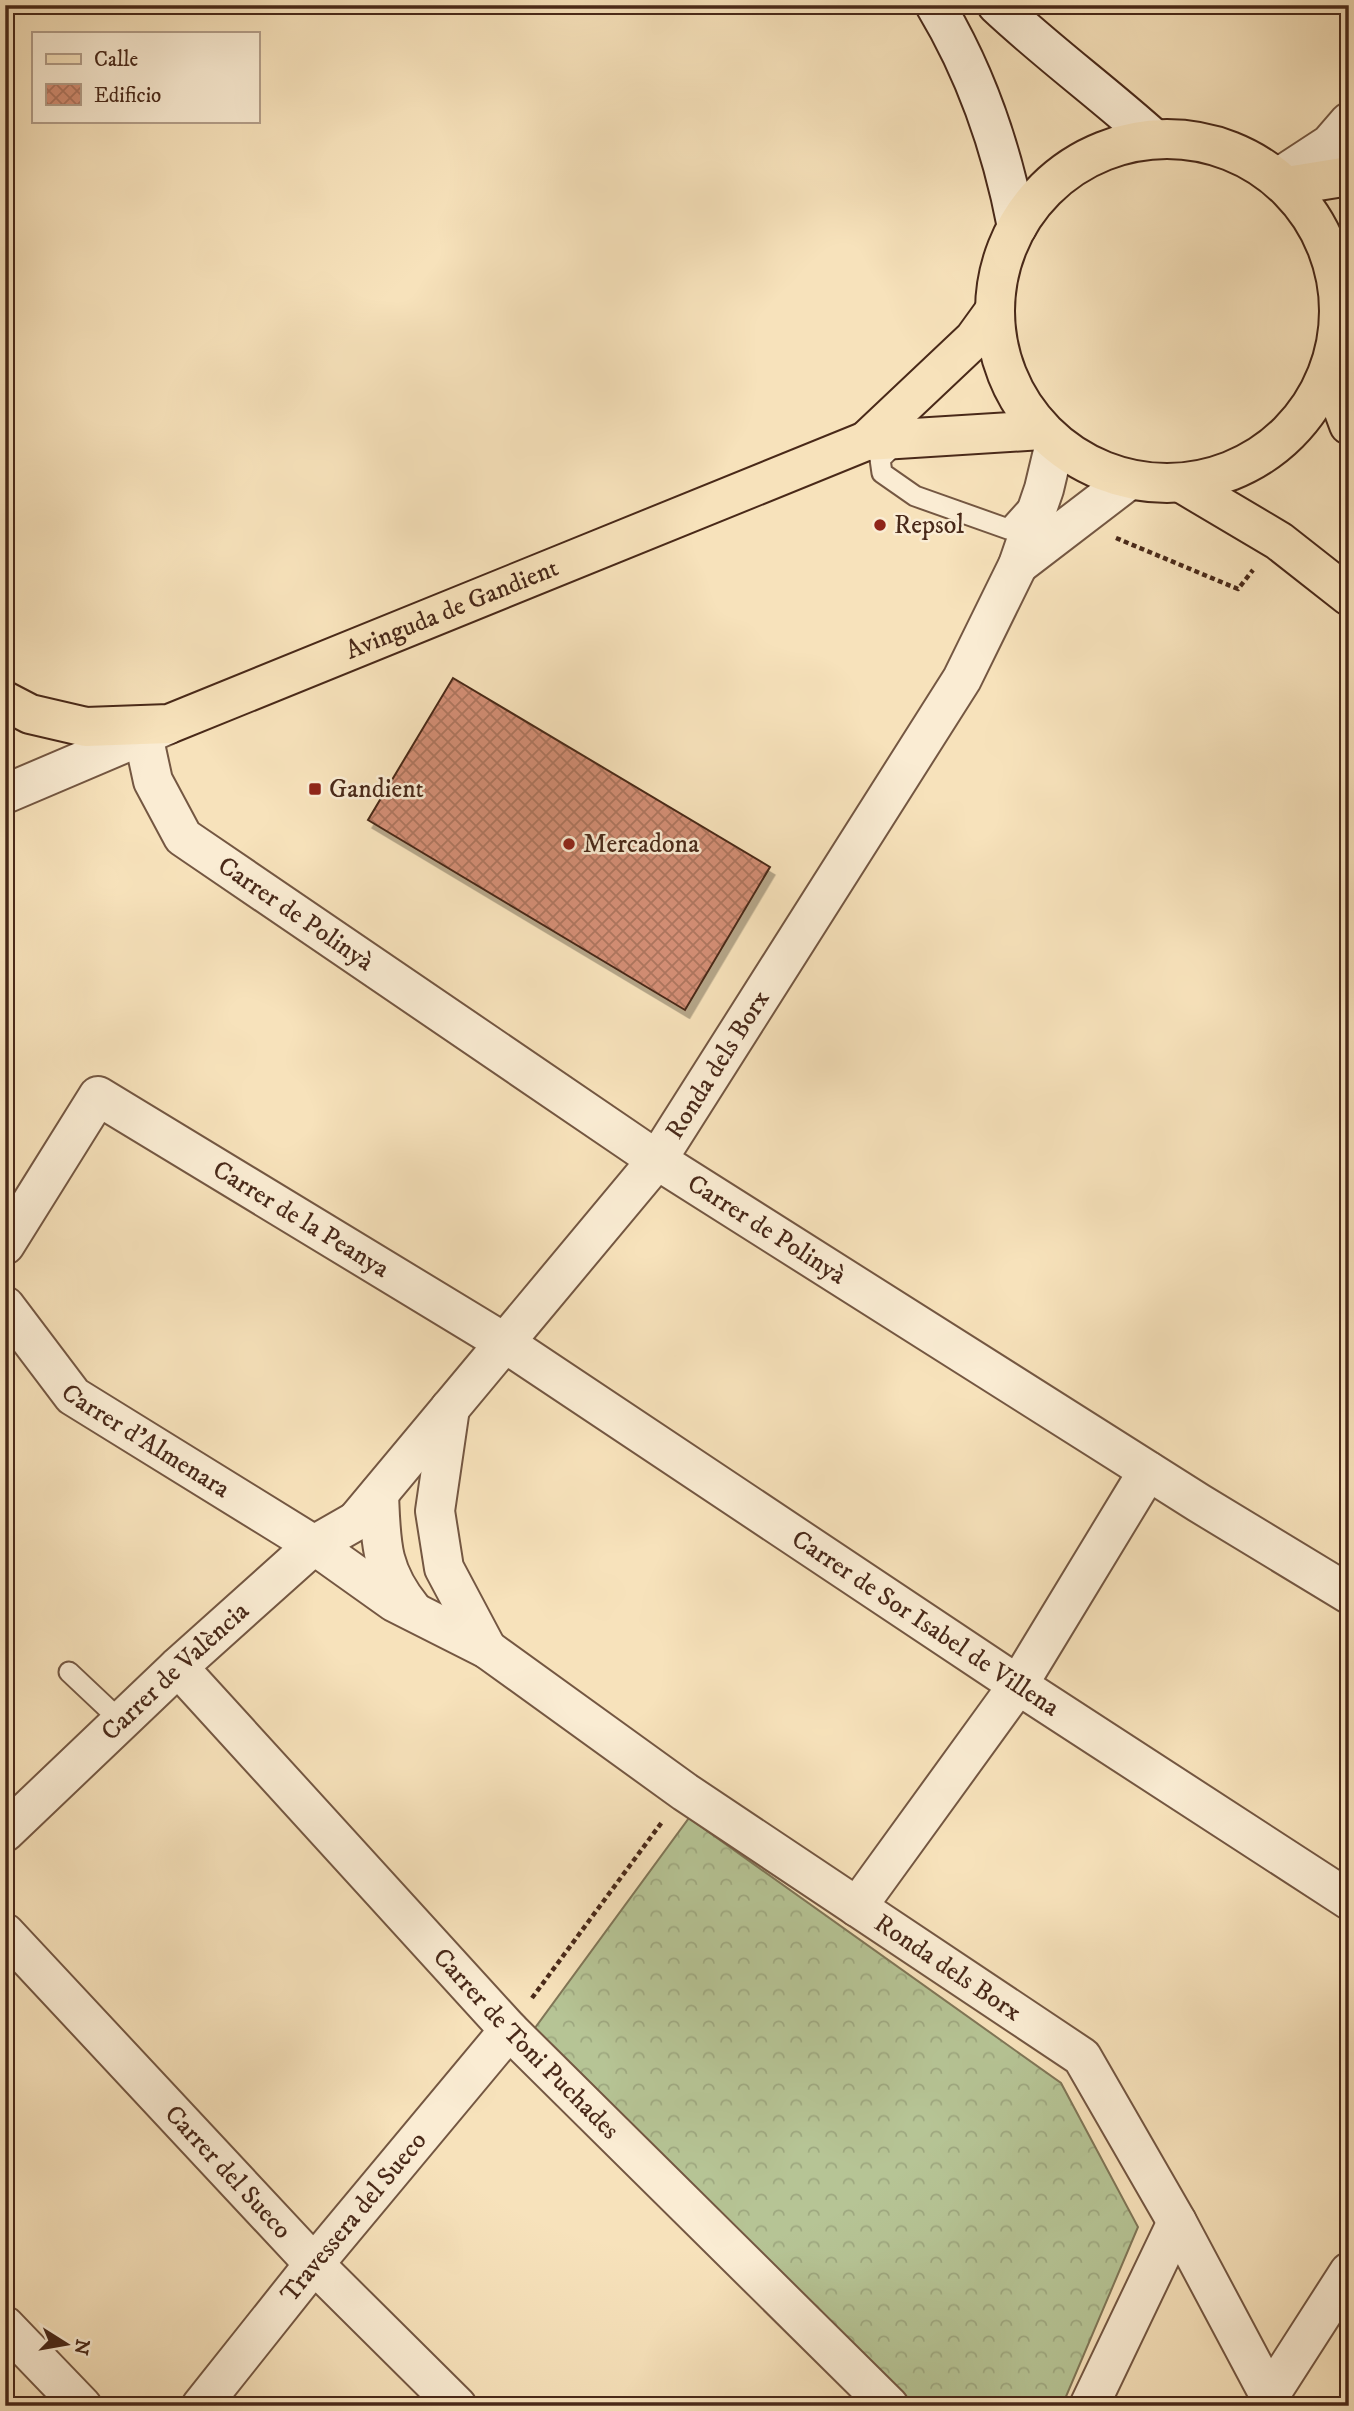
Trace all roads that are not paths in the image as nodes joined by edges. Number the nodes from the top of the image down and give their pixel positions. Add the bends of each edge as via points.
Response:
1 (935, 5) edge
2 (997, 5) edge
3 (1349, 122) edge
4 (1154, 139) junction
5 (1349, 176) edge
6 (1283, 182) junction
7 (1017, 227) junction
8 (1344, 295) edge
9 (995, 310) junction
10 (1329, 372) junction
11 (1349, 425) edge
12 (1048, 437) junction
13 (884, 440) junction
14 (1129, 480) junction
15 (1183, 484) junction
16 (1044, 489) junction
17 (1018, 565) junction
18 (1349, 596) edge
19 (18, 707) edge
20 (156, 729) junction
21 (5, 794) edge
22 (657, 1160) junction
23 (5, 1245) edge
24 (5, 1306) edge
25 (505, 1343) junction
26 (450, 1408) junction
27 (1148, 1471) junction
28 (367, 1507) junction
29 (314, 1545) junction
30 (1349, 1594) edge
31 (414, 1612) junction
32 (487, 1649) junction
33 (178, 1667) junction
34 (69, 1672) dead end
35 (1018, 1685) junction
36 (121, 1721) junction
37 (5, 1832) edge
38 (1349, 1900) edge
39 (857, 1907) junction
40 (5, 1933) edge
41 (509, 2030) junction
42 (1177, 2222) junction
43 (314, 2264) junction
44 (1349, 2272) edge
45 (5, 2326) edge
46 (1273, 2400) edge
47 (82, 2406) edge
48 (201, 2406) edge
49 (457, 2406) edge
50 (889, 2406) edge
51 (1089, 2406) edge

1 - 7 street via 982,102 1007,176
2 - 4 street
3 - 6 street
4 - 6 main road via 1198,141 1241,154
4 - 7 main road via 1113,147 1074,165 1041,192
5 - 6 main road
6 - 8 main road via 1314,219
7 - 9 main road via 1001,267
8 - 10 main road
9 - 12 main road via 1000,354 1016,395
9 - 13 main road
10 - 11 main road
10 - 15 main road via 1306,414 1272,449 1230,473
12 - 13 main road
12 - 14 main road via 1090,466
12 - 16 street, Ronda dels Borx
13 - 16 lane via 882,473 915,496 1008,529
13 - 20 main road, Avinguda de Gandient
14 - 15 main road
14 - 17 street
15 - 18 main road via 1279,541
16 - 17 street, Ronda dels Borx
17 - 22 street, Ronda dels Borx via 962,679
19 - 20 main road, Avinguda de Gandient via 86,727
20 - 21 street
20 - 22 street, Carrer de Polinyà via 153,781 183,837
22 - 25 street, Ronda dels Borx
22 - 27 street, Carrer de Polinyà
23 - 25 street, Carrer de la Peanya via 98,1096
24 - 29 street, Carrer d'Almenara via 73,1396
25 - 26 street, Ronda dels Borx
25 - 35 street, Carrer de Sor Isabel de Villena
26 - 28 street, Ronda dels Borx
26 - 32 street via 435,1511 443,1568
27 - 30 street, Carrer de Polinyà
27 - 35 street
28 - 29 street, Carrer de València
28 - 31 street via 396,1589
29 - 31 street, Carrer d'Almenara
29 - 33 street, Carrer de València
31 - 32 street, Ronda dels Borx
32 - 39 street, Ronda dels Borx via 685,1793
33 - 36 street, Carrer de València
33 - 41 street, Carrer de Toni Puchades
34 - 36 lane
35 - 38 street, Carrer de Sor Isabel de Villena
35 - 39 street
36 - 37 street, Carrer de València
39 - 42 street, Ronda dels Borx via 1082,2057
40 - 43 street, Carrer del Sueco
41 - 43 street, Travessera del Sueco
41 - 50 street, Carrer de Toni Puchades
42 - 46 street, Ronda dels Borx
42 - 51 street
43 - 48 street, Travessera del Sueco
43 - 49 street, Carrer del Sueco
44 - 46 street
45 - 47 street

